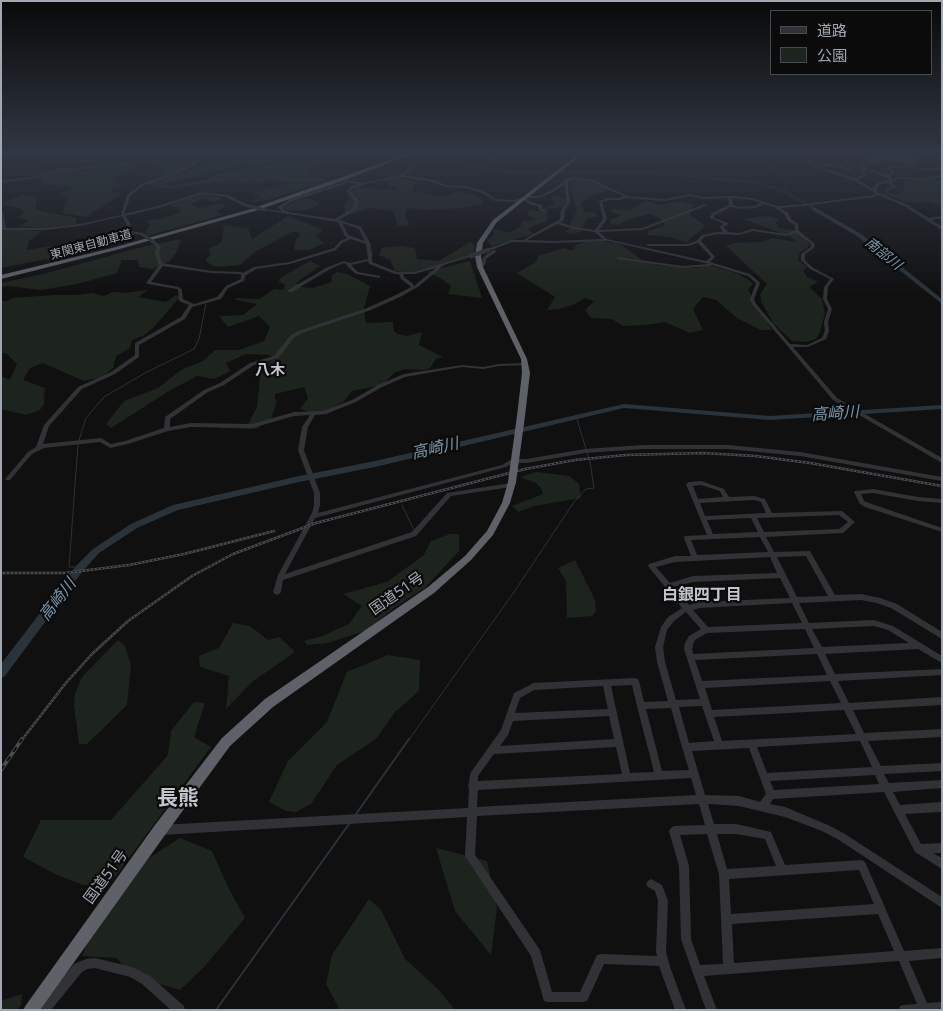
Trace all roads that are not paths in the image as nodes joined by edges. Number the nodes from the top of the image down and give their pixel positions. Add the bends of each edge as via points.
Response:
1 (127, 200) edge
2 (180, 200) edge
3 (235, 200) edge
4 (278, 200) edge
5 (292, 200) edge
6 (356, 200) edge
7 (498, 200) edge
8 (517, 200) edge
9 (521, 200) edge
10 (527, 200) edge
11 (568, 200) edge
12 (605, 200) edge
13 (701, 200) edge
14 (730, 200) edge
15 (747, 200) edge
16 (840, 200) edge
17 (895, 200) edge
18 (763, 203) junction
19 (730, 206) junction
20 (777, 207) junction
21 (715, 208) dead end
22 (721, 209) junction
23 (544, 211) dead end
24 (1, 212) edge
25 (122, 214) junction
26 (301, 216) junction
27 (942, 217) edge
28 (928, 220) junction
29 (337, 221) junction
30 (558, 223) junction
31 (3, 229) edge
32 (942, 229) edge
33 (796, 230) junction
34 (596, 231) junction
35 (717, 233) junction
36 (350, 238) junction
37 (606, 240) junction
38 (523, 241) junction
39 (699, 241) junction
40 (368, 243) junction
41 (645, 247) junction
42 (618, 258) dead end
43 (369, 260) junction
44 (708, 262) junction
45 (162, 264) junction
46 (349, 264) junction
47 (442, 265) junction
48 (717, 265) junction
49 (375, 266) junction
50 (480, 267) junction
51 (401, 274) junction
52 (243, 275) junction
53 (366, 275) junction
54 (1, 276) edge
55 (380, 277) dead end
56 (413, 288) junction
57 (290, 291) dead end
58 (192, 305) junction
59 (789, 345) junction
60 (526, 364) junction
61 (314, 414) junction
62 (167, 429) junction
63 (39, 448) junction
64 (942, 462) edge
65 (308, 474) joint
66 (8, 479) dead end
67 (942, 479) edge
68 (312, 481) joint
69 (442, 483) junction
70 (511, 484) junction
71 (448, 495) junction
72 (727, 499) junction
73 (696, 501) junction
74 (942, 501) edge
75 (753, 516) junction
76 (770, 516) junction
77 (312, 517) junction
78 (703, 518) junction
79 (942, 530) edge
80 (762, 535) junction
81 (711, 537) junction
82 (772, 554) junction
83 (695, 558) junction
84 (782, 575) junction
85 (280, 578) junction
86 (668, 586) junction
87 (277, 592) dead end
88 (833, 599) junction
89 (794, 600) junction
90 (688, 608) junction
91 (807, 625) junction
92 (706, 630) junction
93 (939, 632) edge
94 (919, 646) junction
95 (819, 650) junction
96 (690, 657) junction
97 (942, 660) edge
98 (942, 672) edge
99 (832, 678) junction
100 (606, 683) junction
101 (699, 685) junction
102 (942, 701) edge
103 (705, 702) junction
104 (674, 704) junction
105 (641, 706) junction
106 (846, 706) junction
107 (612, 712) junction
108 (708, 714) junction
109 (510, 717) junction
110 (942, 733) edge
111 (862, 737) junction
112 (619, 743) junction
113 (752, 744) junction
114 (719, 745) junction
115 (686, 747) junction
116 (493, 750) junction
117 (942, 767) edge
118 (878, 770) junction
119 (694, 774) junction
120 (659, 776) junction
121 (764, 777) junction
122 (627, 778) junction
123 (942, 784) edge
124 (472, 786) junction
125 (886, 787) junction
126 (771, 795) junction
127 (702, 799) junction
128 (764, 805) junction
129 (942, 807) edge
130 (899, 810) junction
131 (473, 812) junction
132 (710, 828) junction
133 (160, 830) junction
134 (942, 848) edge
135 (918, 849) junction
136 (942, 864) edge
137 (782, 870) junction
138 (724, 874) junction
139 (651, 884) dead end
140 (942, 903) edge
141 (881, 909) junction
142 (726, 919) junction
143 (942, 953) edge
144 (902, 956) junction
145 (663, 961) junction
146 (728, 968) junction
147 (697, 971) junction
148 (942, 1007) edge
149 (924, 1009) edge
150 (31, 1010) edge
151 (44, 1010) edge
152 (180, 1010) edge
153 (681, 1010) edge
154 (712, 1010) edge
155 (904, 1010) edge

1 - 25 street
2 - 25 street, bridge
3 - 26 street, bridge via 265,210
4 - 54 highway, 東関東自動車道 via 211,223
5 - 26 street via 280,207
6 - 29 street via 354,210
7 - 8 street
9 - 50 highway, 国道51号 via 484,234 478,249
10 - 23 street via 541,206
11 - 30 street
12 - 34 street via 600,202 605,219
13 - 34 street via 707,205 643,229
14 - 19 street
15 - 18 street
16 - 20 street
17 - 28 street
18 - 19 street via 756,207
18 - 20 street
19 - 22 street
20 - 33 street via 797,225
21 - 22 street
22 - 35 street via 712,218 727,224 720,228 726,231
24 - 31 street
25 - 31 street via 58,228
25 - 45 street, bridge via 129,232 142,234 159,246 157,253
26 - 29 street
27 - 28 street
28 - 32 street
29 - 36 street
29 - 40 street via 360,228
30 - 34 street
30 - 38 street
33 - 35 street via 786,235 753,230 739,234
33 - 59 street via 813,244 803,254 803,260 832,279 826,288 825,299 830,309 824,339 808,346
34 - 37 street
35 - 39 street via 703,236
36 - 40 street
36 - 52 street via 335,249 316,256 255,268
37 - 38 street
37 - 41 street
38 - 47 street, bridge via 506,242
38 - 50 street via 492,252
39 - 41 street via 688,245
39 - 44 street via 713,257
40 - 43 street
41 - 44 street
42 - 48 street via 683,267
43 - 46 street
43 - 49 street
44 - 48 street
45 - 52 street
45 - 58 street via 148,283 178,288 181,300
46 - 53 street via 356,273
46 - 57 street via 344,262 329,268
47 - 51 street via 414,274
47 - 56 street
48 - 59 street via 745,273 756,280 758,285 752,302
49 - 51 street
49 - 53 street
50 - 60 highway, 国道51号
51 - 56 street
52 - 58 street via 243,280 227,287 219,298
53 - 55 street
56 - 62 street via 369,309 300,332 276,357 252,364 167,418
58 - 63 street via 183,318 137,344 137,356 113,373 80,388 46,426
59 - 64 street via 836,399
60 - 61 street via 483,368 462,366 404,376 348,404
60 - 70 highway, 国道51号, bridge
61 - 62 street via 287,415 244,427 192,425
61 - 65 street via 305,427 302,440 301,455
62 - 63 street via 110,446 101,440
63 - 66 street via 30,453
65 - 68 street
67 - 69 street via 800,454 677,446 585,451 512,461
68 - 77 street via 318,499
69 - 71 street
69 - 77 street
70 - 71 street
70 - 133 highway, 国道51号 via 506,503 490,533 468,558 430,590 268,703 226,742
71 - 85 street via 414,534
72 - 73 street
72 - 73 street via 722,490 688,484
72 - 76 street via 763,501
73 - 78 street
74 - 79 street via 873,491 857,492 867,505
75 - 76 street
75 - 78 street
75 - 80 street
76 - 80 street via 840,512 852,522 841,531
77 - 85 street
78 - 81 street
80 - 81 street
80 - 82 street
81 - 83 street via 687,538
82 - 83 street
82 - 84 street
82 - 88 street via 808,553
83 - 86 street via 675,559 651,566
84 - 86 street via 693,580
84 - 89 street
85 - 87 street
86 - 90 street
88 - 89 street
88 - 93 street via 869,598 885,602
89 - 90 street
89 - 91 street
90 - 92 street
90 - 104 street via 671,619 660,640 660,655
91 - 92 street
91 - 94 street via 874,623 890,628
91 - 95 street
92 - 96 street via 689,643
94 - 95 street
94 - 97 street
95 - 96 street
95 - 99 street
96 - 101 street
98 - 99 street
99 - 101 street
99 - 106 street
100 - 105 street via 635,681
100 - 107 street
100 - 109 street via 533,687 517,696
101 - 103 street
102 - 106 street
103 - 104 street
103 - 108 street
104 - 105 street
104 - 115 street
105 - 120 street
106 - 108 street
106 - 111 street
107 - 109 street
107 - 112 street
108 - 114 street
109 - 116 street
110 - 111 street
111 - 113 street
111 - 118 street
112 - 116 street
112 - 122 street
113 - 114 street
113 - 121 street
114 - 115 street
115 - 119 street
116 - 124 street via 474,775
117 - 118 street
118 - 121 street
118 - 125 street
119 - 120 street
119 - 127 street
120 - 122 street
121 - 126 street
122 - 124 street
123 - 125 street
124 - 131 street
125 - 126 street
125 - 130 street
126 - 128 street
127 - 128 street
127 - 131 street
127 - 132 street
128 - 140 street via 807,819 842,837
129 - 130 street
130 - 135 street
131 - 133 street
131 - 145 street via 470,856 536,954 548,997 583,997 601,958
132 - 137 street via 768,835
132 - 138 street
132 - 147 street via 674,831 684,866 686,939
133 - 150 highway, 国道51号
134 - 135 street
135 - 136 street
137 - 138 street
137 - 141 street via 862,865
138 - 142 street
139 - 145 street via 659,888 663,901 660,932
141 - 142 street
141 - 144 street
142 - 146 street
143 - 144 street
144 - 146 street
144 - 149 street
145 - 153 street
146 - 147 street
147 - 154 street
148 - 149 street
149 - 155 street
151 - 152 street via 78,968 95,963 132,972

